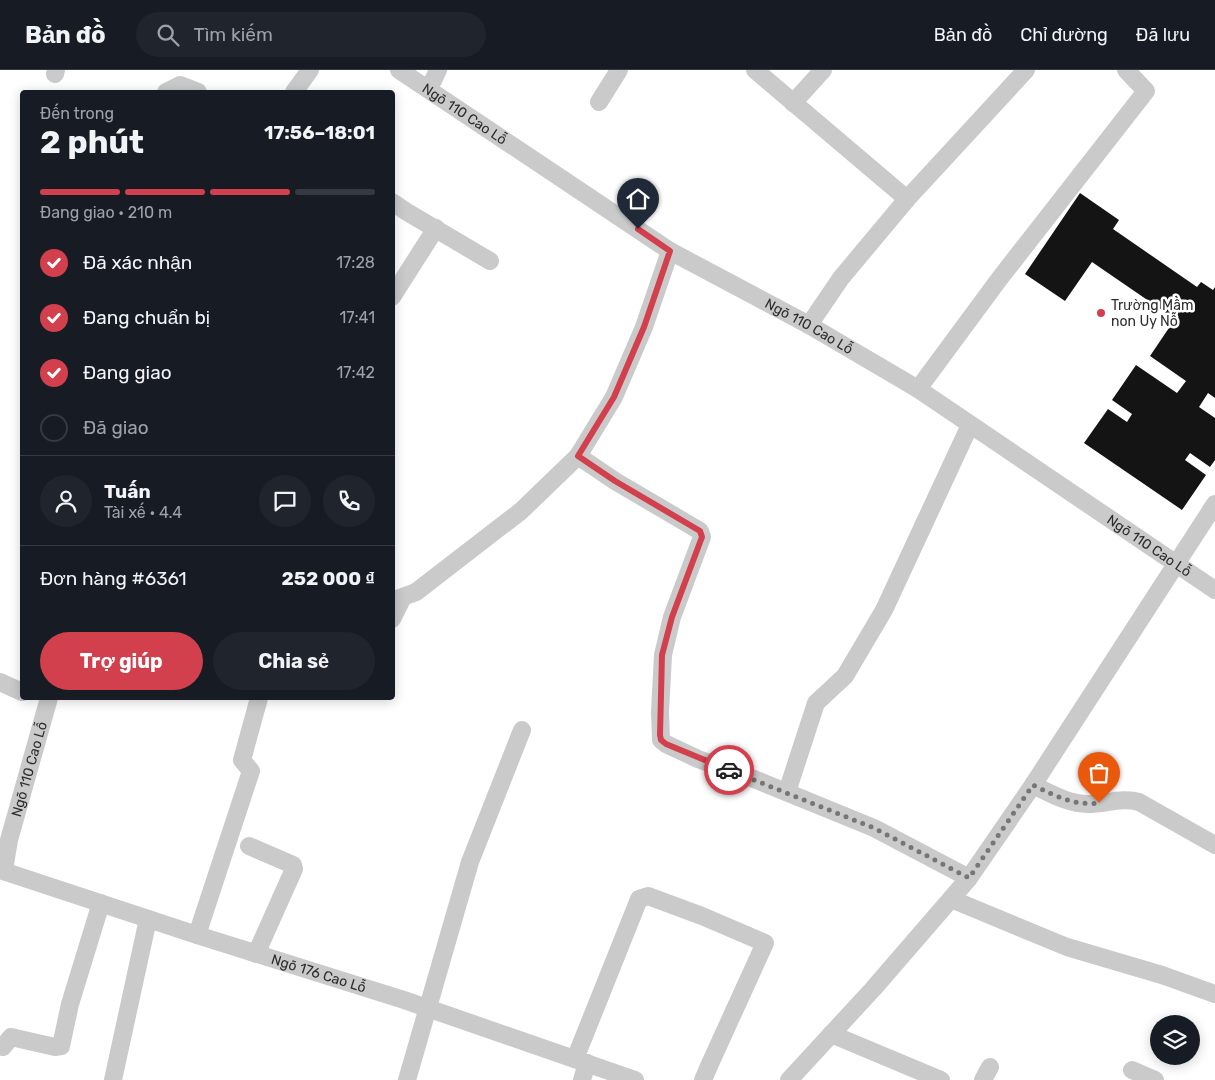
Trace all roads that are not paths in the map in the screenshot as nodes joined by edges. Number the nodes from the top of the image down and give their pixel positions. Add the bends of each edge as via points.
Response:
1 (310, 70) edge
2 (399, 70) edge
3 (438, 70) edge
4 (619, 70) edge
5 (755, 70) edge
6 (823, 70) edge
7 (1026, 70) edge
8 (1126, 70) edge
9 (429, 89) junction
10 (170, 90) edge
11 (194, 90) edge
12 (295, 90) edge
13 (599, 102) dead end
14 (793, 103) junction
15 (907, 199) junction
16 (395, 204) edge
17 (436, 228) junction
18 (670, 251) junction
19 (490, 261) dead end
20 (395, 292) edge
21 (808, 326) junction
22 (918, 389) junction
23 (970, 425) junction
24 (578, 456) junction
25 (1215, 504) edge
26 (1176, 565) junction
27 (1215, 590) edge
28 (398, 599) edge
29 (0, 682) edge
30 (20, 691) edge
31 (44, 700) edge
32 (258, 700) edge
33 (522, 730) dead end
34 (1033, 785) junction
35 (787, 792) junction
36 (1215, 845) edge
37 (249, 846) dead end
38 (2, 870) edge
39 (969, 878) junction
40 (951, 899) junction
41 (101, 903) junction
42 (148, 919) junction
43 (197, 935) junction
44 (256, 954) junction
45 (1215, 994) edge
46 (429, 1008) junction
47 (831, 1034) junction
48 (0, 1046) edge
49 (581, 1067) edge
50 (1132, 1070) dead end
51 (113, 1080) edge
52 (407, 1080) edge
53 (635, 1080) edge
54 (704, 1080) edge
55 (789, 1080) edge
56 (941, 1080) edge
57 (1155, 1080) edge

1 - 12 street
2 - 9 street, Ngõ 110 Cao Lỗ
3 - 9 street
4 - 13 street
5 - 14 street
6 - 14 street
7 - 15 street
8 - 22 street via 1146,91
9 - 18 street, Ngõ 110 Cao Lỗ
10 - 11 street via 180,84
14 - 15 street
15 - 21 street via 841,278
16 - 17 street
17 - 19 street
17 - 20 street
18 - 21 street, Ngõ 110 Cao Lỗ
18 - 24 street via 644,327 614,397
21 - 22 street, Ngõ 110 Cao Lỗ
22 - 23 street, Ngõ 110 Cao Lỗ
23 - 26 street, Ngõ 110 Cao Lỗ
23 - 35 street via 884,610 844,676 816,702
24 - 28 street via 521,511 416,592
24 - 35 street via 700,531 702,537 672,617 662,655 661,740 698,758
25 - 26 street
26 - 27 street, Ngõ 110 Cao Lỗ
26 - 34 street
29 - 30 street
31 - 38 street, Ngõ 110 Cao Lỗ
32 - 43 street via 242,760 251,771
33 - 46 street via 470,862
34 - 36 street via 1075,803 1128,799 1139,802
34 - 39 street
35 - 39 street via 874,828
37 - 44 street via 294,867
38 - 41 street, Ngõ 176 Cao Lỗ
39 - 40 street
40 - 45 street via 1068,947
40 - 47 street
41 - 42 street, Ngõ 176 Cao Lỗ
41 - 48 street via 70,1004 61,1046 11,1037 4,1047
42 - 43 street, Ngõ 176 Cao Lỗ
42 - 51 street
43 - 44 street, Ngõ 176 Cao Lỗ
44 - 46 street, Ngõ 176 Cao Lỗ
46 - 49 street, Ngõ 176 Cao Lỗ
46 - 52 street
47 - 55 street
47 - 56 street
49 - 53 street, Ngõ 176 Cao Lỗ
49 - 54 street via 639,899 648,896 765,943
50 - 57 street

